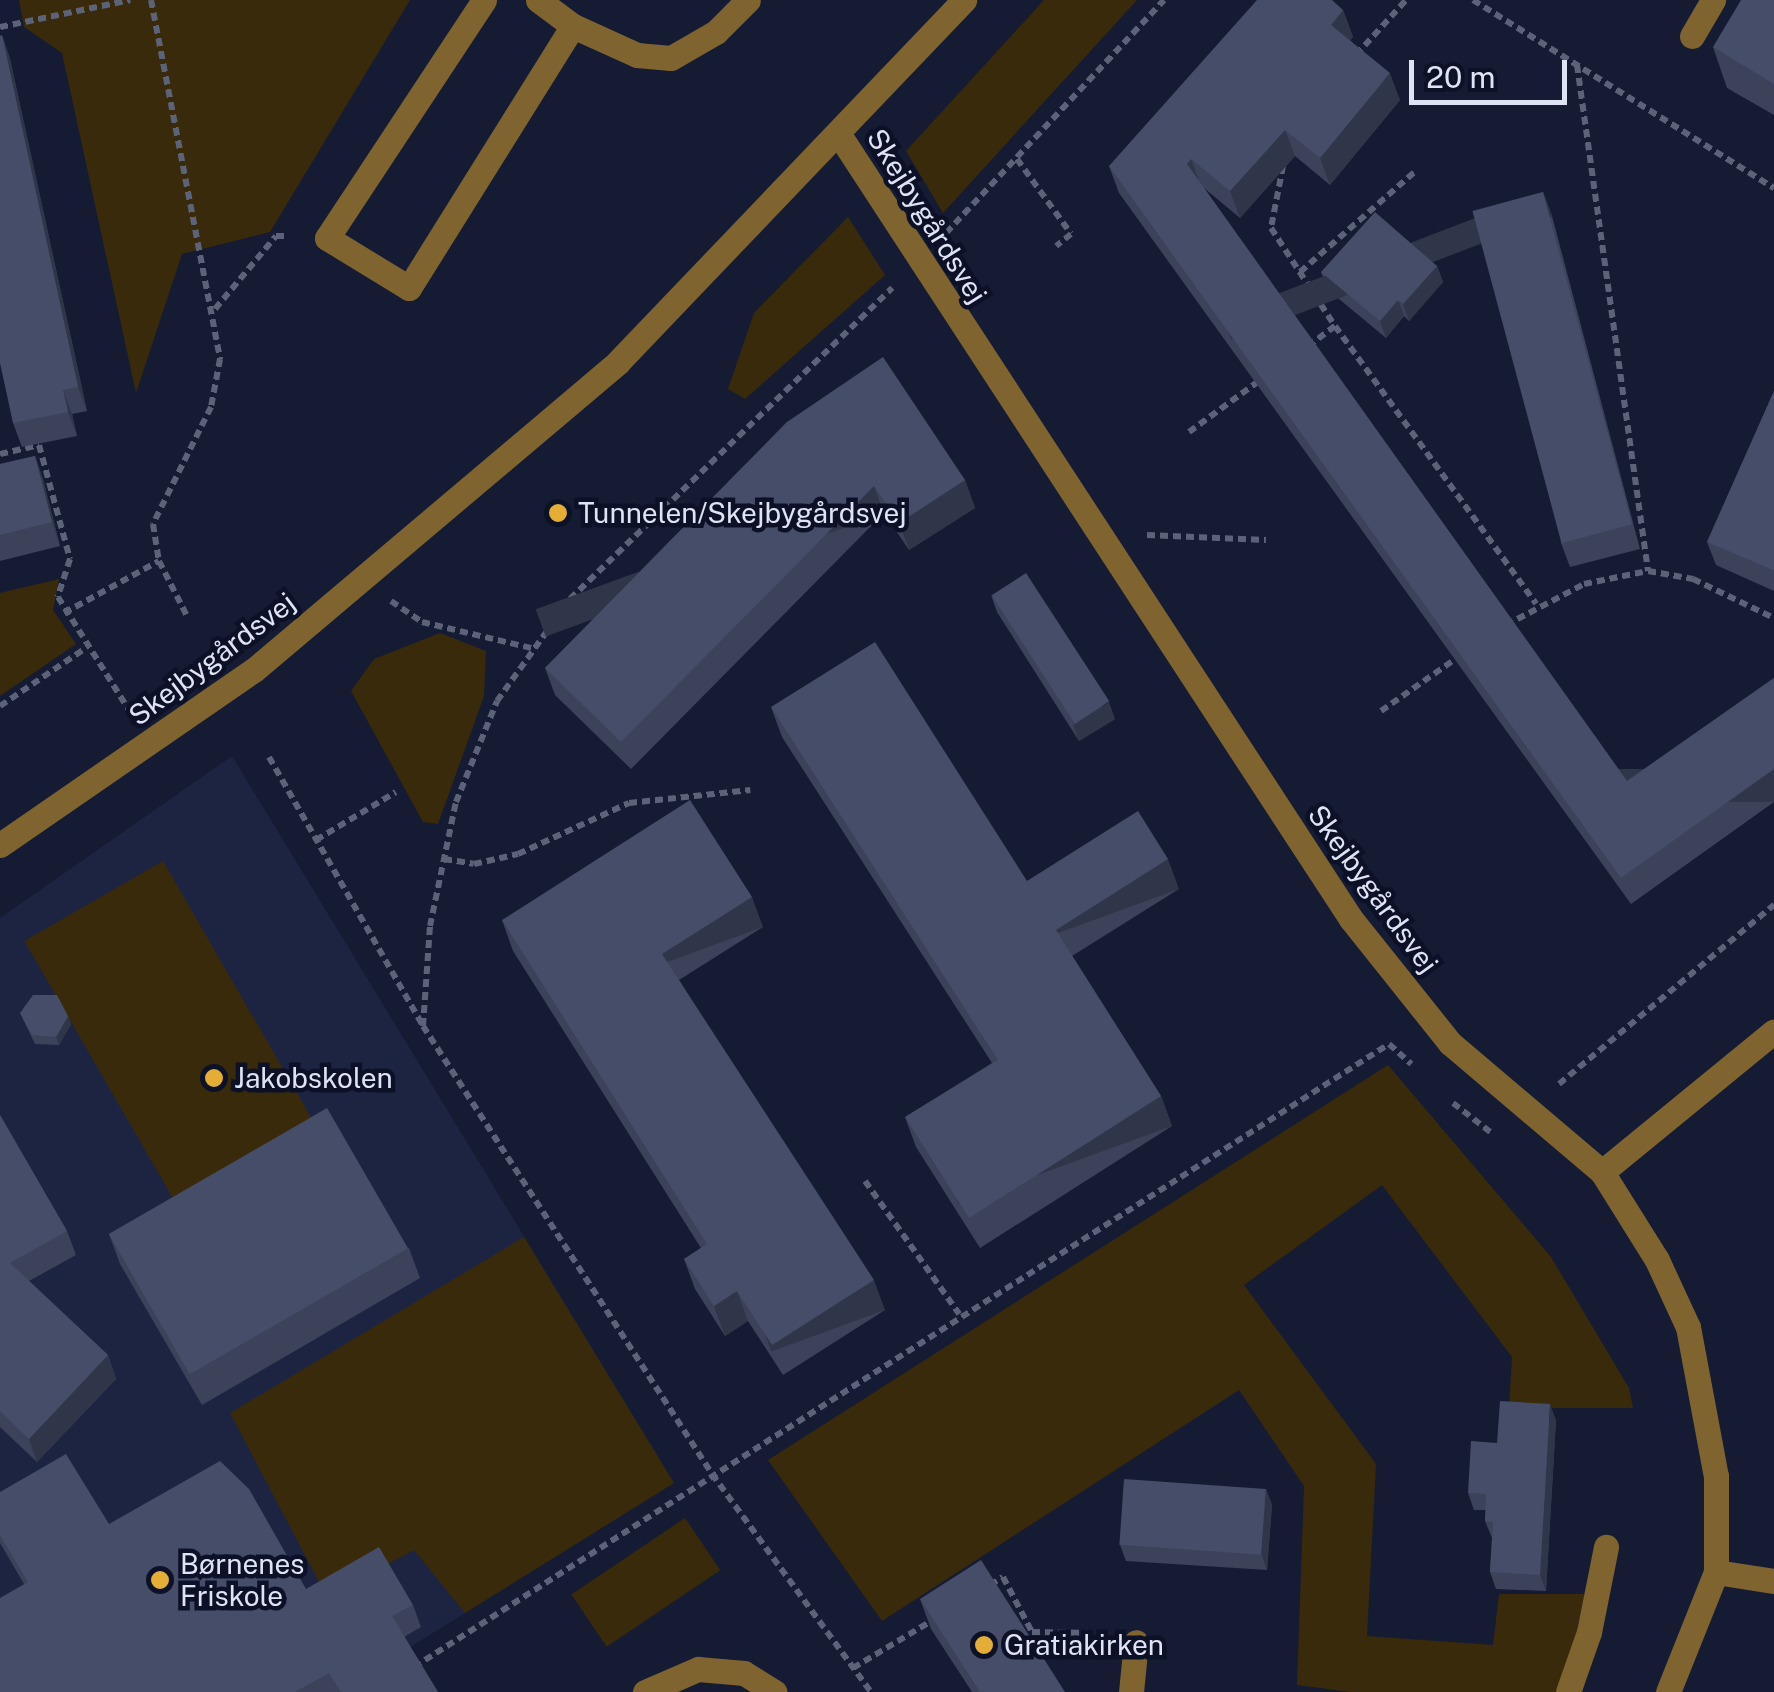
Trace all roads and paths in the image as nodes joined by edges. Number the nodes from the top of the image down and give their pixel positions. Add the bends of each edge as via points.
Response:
1 (130, 0) edge
2 (150, 0) edge
3 (484, 0) edge
4 (538, 0) edge
5 (748, 0) edge
6 (964, 0) edge
7 (1164, 0) edge
8 (1406, 0) edge
9 (1473, 0) edge
10 (1714, 0) edge
11 (573, 26) junction
12 (0, 27) edge
13 (1692, 36) dead end
14 (1347, 65) edge
15 (1577, 65) junction
16 (840, 136) junction
17 (1293, 154) edge
18 (1017, 159) junction
19 (1417, 170) dead end
20 (1774, 188) edge
21 (328, 238) junction
22 (1056, 246) dead end
23 (919, 262) junction
24 (1300, 272) junction
25 (215, 310) junction
26 (1335, 326) junction
27 (1306, 347) edge
28 (1276, 368) edge
29 (1188, 432) dead end
30 (0, 454) edge
31 (1138, 535) dead end
32 (1266, 540) dead end
33 (159, 561) junction
34 (1648, 572) junction
35 (1536, 604) junction
36 (64, 612) junction
37 (188, 618) dead end
38 (1774, 618) edge
39 (422, 622) dead end
40 (1490, 636) edge
41 (1474, 646) edge
42 (86, 648) junction
43 (535, 648) junction
44 (0, 706) edge
45 (1381, 711) dead end
46 (151, 742) junction
47 (269, 757) dead end
48 (750, 790) dead end
49 (396, 792) dead end
50 (316, 840) junction
51 (0, 845) edge
52 (444, 859) junction
53 (1774, 905) edge
54 (423, 1026) junction
55 (1774, 1031) edge
56 (1417, 1070) dead end
57 (1445, 1096) dead end
58 (1530, 1108) junction
59 (1602, 1172) junction
60 (865, 1181) dead end
61 (958, 1314) junction
62 (712, 1474) junction
63 (1606, 1548) dead end
64 (1716, 1572) junction
65 (1774, 1581) edge
66 (986, 1587) edge
67 (936, 1618) edge
68 (1136, 1642) joint
69 (852, 1668) junction
70 (407, 1671) edge
71 (645, 1692) edge
72 (774, 1692) edge
73 (871, 1692) edge
74 (1131, 1692) edge
75 (1568, 1692) edge
76 (1668, 1692) edge

1 - 12 path
2 - 25 path
3 - 21 street
4 - 11 street
5 - 11 street via 716,32 671,58 637,56
6 - 16 street, Skejbygårdsvej
7 - 18 path
8 - 14 path
9 - 15 path
10 - 13 street
11 - 21 street via 408,288
15 - 20 path
15 - 34 path
16 - 23 street, Skejbygårdsvej
16 - 46 street, Skejbygårdsvej via 604,375 254,670
17 - 24 path via 1282,168 1271,228
18 - 22 path via 1071,234
18 - 23 path
19 - 24 path
21 - 25 path via 276,236
23 - 43 path via 570,598
23 - 58 street, Skejbygårdsvej via 1351,919 1450,1043
24 - 26 path
25 - 33 path via 220,358 211,407 153,524
26 - 27 path
26 - 35 path
28 - 29 path
30 - 36 path via 39,445 70,559 58,597
31 - 32 path
33 - 36 path
33 - 37 path
34 - 35 path via 1584,584
34 - 38 path via 1693,579
35 - 40 path
36 - 42 path
39 - 43 path
41 - 45 path
42 - 44 path
42 - 46 path
43 - 52 path via 498,701 456,802
46 - 51 street, Skejbygårdsvej
47 - 50 path
48 - 52 path via 629,803 518,854 474,864
49 - 50 path
50 - 54 path
52 - 54 path via 430,926
53 - 58 path
54 - 62 path
55 - 59 street
56 - 61 path via 1389,1044
57 - 58 path via 1492,1136
58 - 59 street, Skejbygårdsvej
59 - 64 street, Skejbygårdsvej via 1688,1327 1714,1458
60 - 61 path
61 - 62 path
62 - 69 path
62 - 70 path
63 - 75 street
64 - 65 street
64 - 76 street, Skejbygårdsvej
66 - 68 path via 1003,1577 1032,1632 1089,1632
67 - 69 path
68 - 74 street
69 - 73 path
71 - 72 street via 698,1669 744,1673

